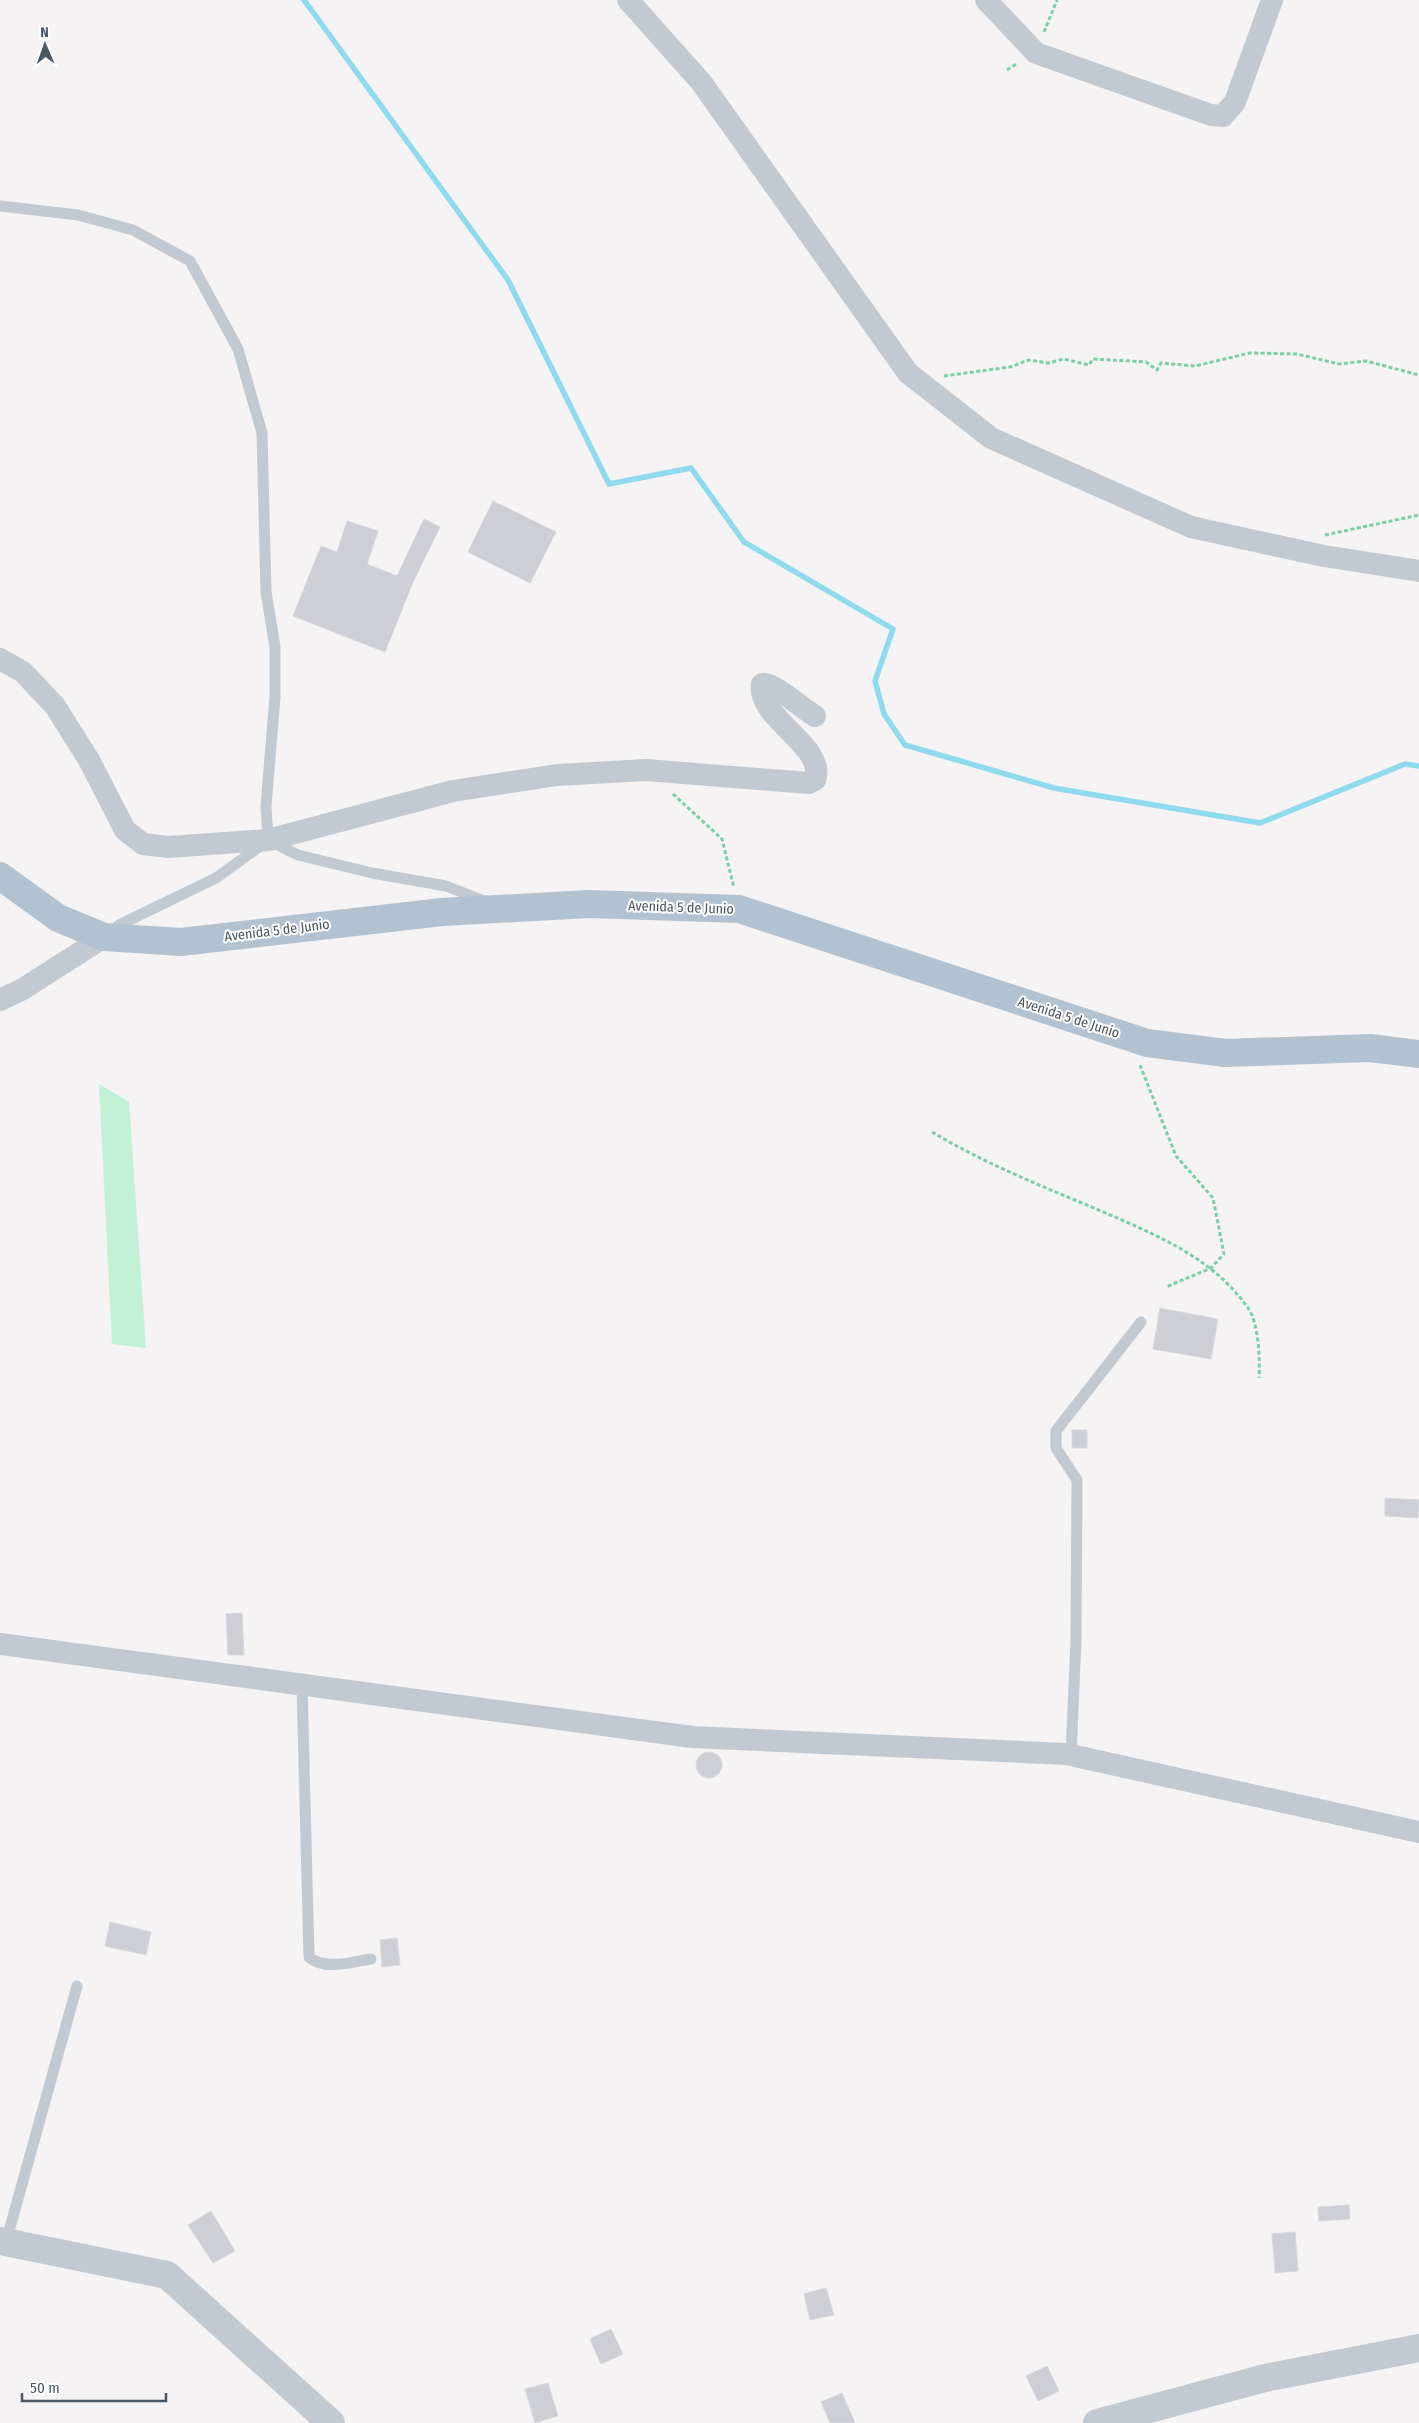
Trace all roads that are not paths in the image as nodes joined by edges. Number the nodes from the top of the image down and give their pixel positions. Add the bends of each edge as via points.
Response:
1 (628, 0) edge
2 (986, 0) edge
3 (1272, 0) edge
4 (0, 206) edge
5 (1419, 572) edge
6 (0, 659) edge
7 (814, 716) dead end
8 (268, 840) junction
9 (0, 876) edge
10 (504, 909) junction
11 (104, 937) junction
12 (0, 1000) edge
13 (1419, 1054) edge
14 (1141, 1322) dead end
15 (0, 1644) edge
16 (302, 1685) junction
17 (1071, 1755) junction
18 (1419, 1832) edge
19 (371, 1959) dead end
20 (77, 1986) dead end
21 (3, 2241) edge
22 (1419, 2348) edge
23 (331, 2423) edge
24 (1097, 2423) edge

1 - 5 street via 701,82 908,373 991,438 1191,527 1324,556
2 - 3 street via 1036,54 1211,115 1223,116 1235,102
4 - 8 lane via 78,215 134,230 190,261 238,350 262,433 266,592 275,648 275,697 266,806
6 - 8 street via 23,672 55,706 89,760 125,830 143,844 168,847
7 - 8 street via 772,684 762,684 762,698 769,709 800,741 817,767 815,780 809,783 646,770 558,775 453,791
8 - 10 lane via 298,855 446,886
8 - 11 lane via 216,878 120,925
9 - 11 main road, Avenida 5 de Junio via 58,918
10 - 11 main road, Avenida 5 de Junio via 320,924 181,942
10 - 13 main road, Avenida 5 de Junio via 589,904 739,909 1147,1043 1225,1053 1370,1048
11 - 12 street via 23,989
14 - 17 lane via 1056,1431 1056,1448 1077,1480
15 - 16 street
16 - 17 street via 692,1737
16 - 19 lane via 309,1957 317,1964 326,1965
17 - 18 street
20 - 21 lane
21 - 23 street via 167,2275
22 - 24 street via 1265,2378

